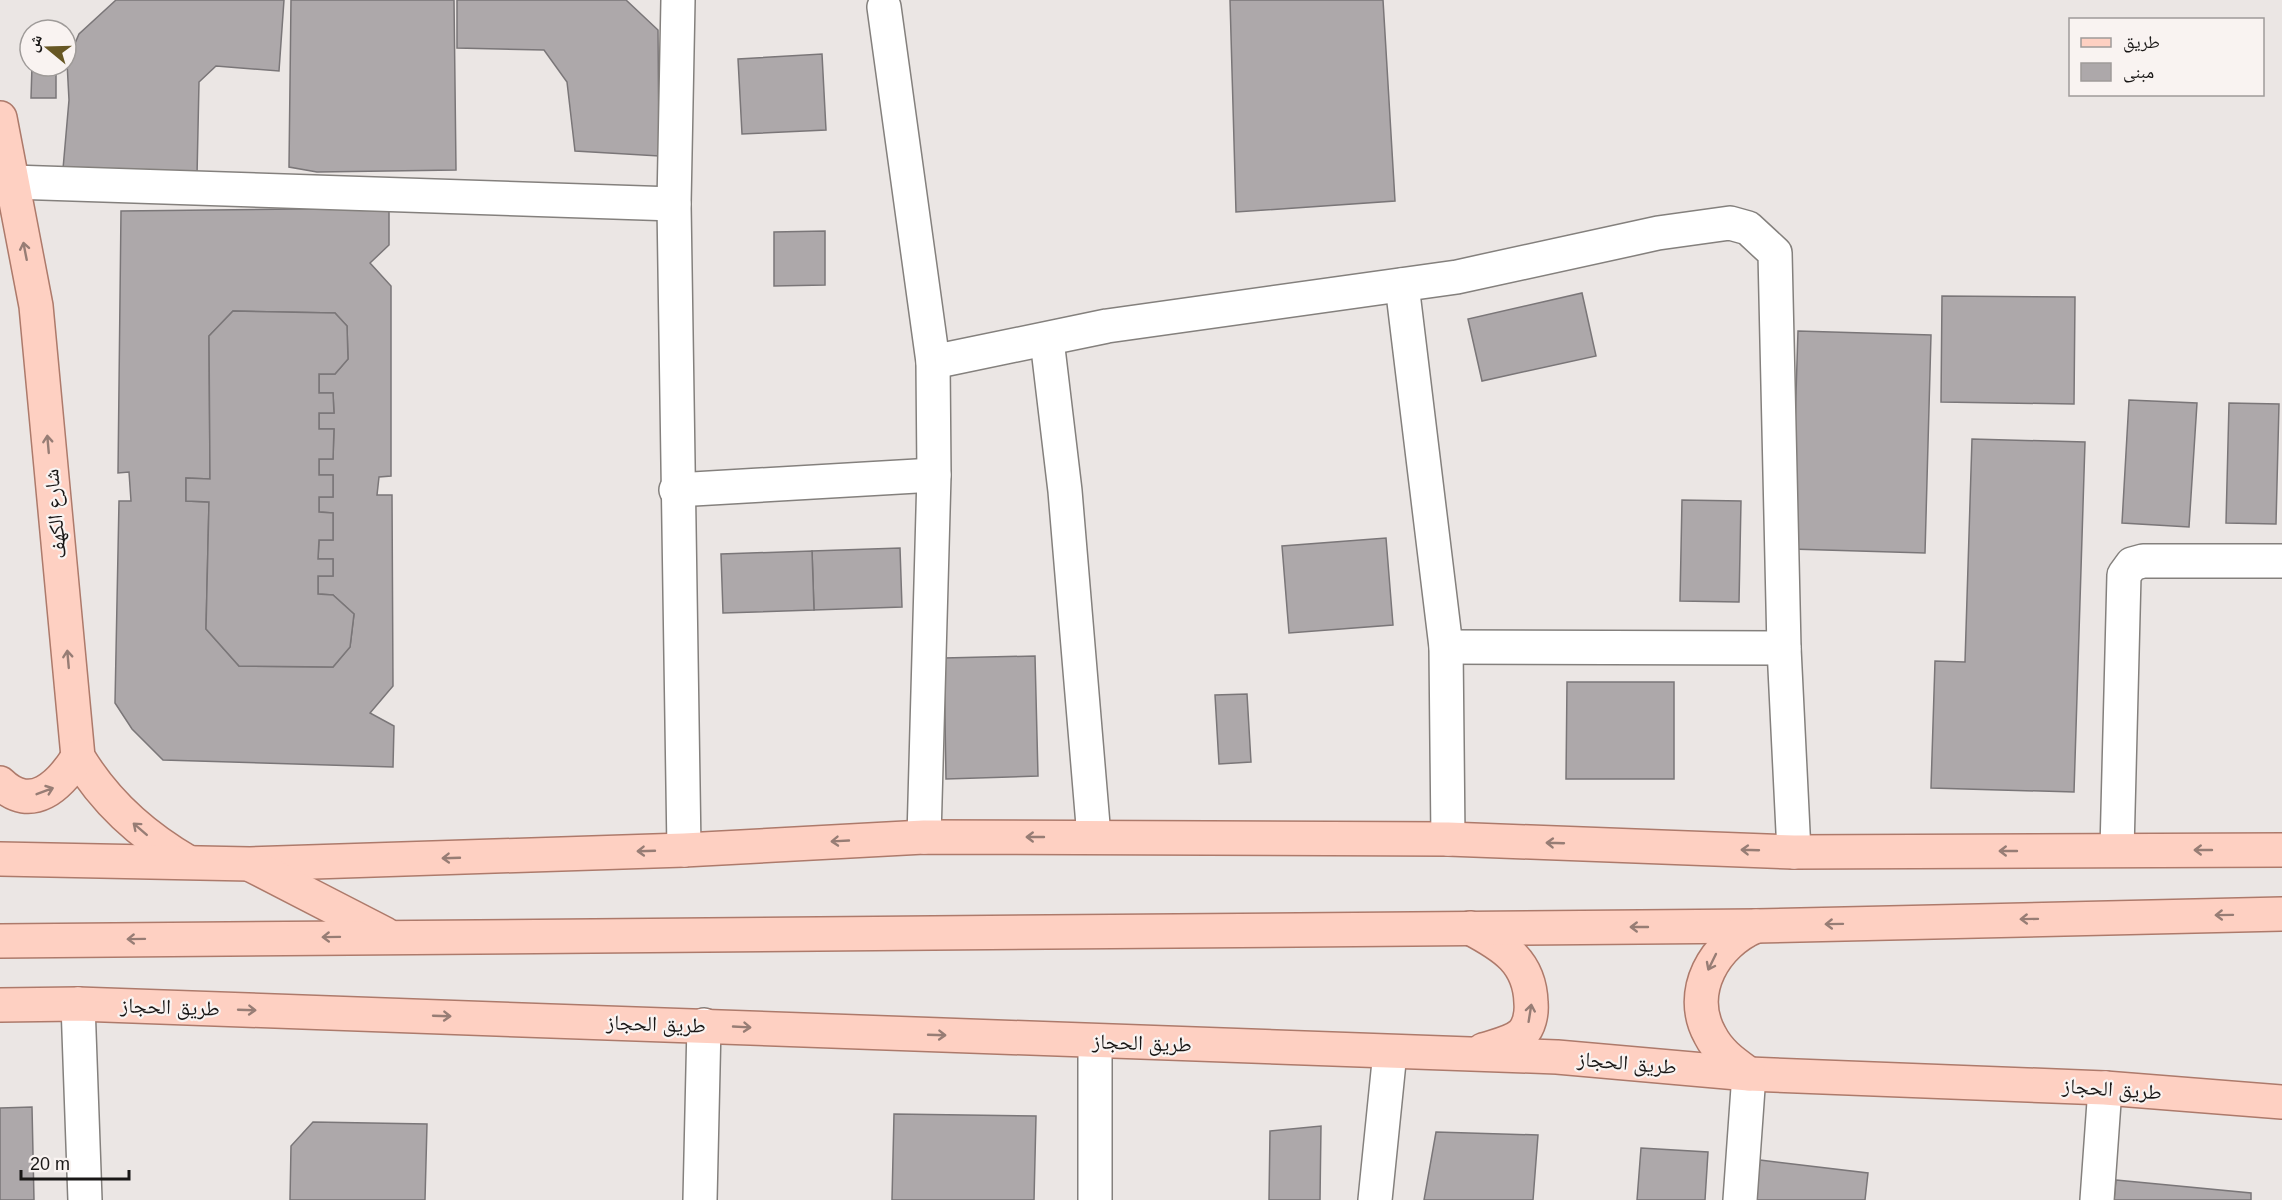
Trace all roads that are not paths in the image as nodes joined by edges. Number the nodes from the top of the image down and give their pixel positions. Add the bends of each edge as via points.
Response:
1 (678, 0) edge
2 (884, 7) dead end
3 (0, 118) edge
4 (12, 182) junction
5 (674, 204) junction
6 (1402, 285) junction
7 (1047, 340) junction
8 (933, 362) junction
9 (934, 475) junction
10 (676, 490) junction
11 (2282, 561) edge
12 (1446, 647) junction
13 (1784, 648) junction
14 (78, 757) junction
15 (0, 783) edge
16 (924, 837) junction
17 (1094, 837) junction
18 (1448, 839) junction
19 (684, 850) junction
20 (2117, 850) junction
21 (2282, 850) edge
22 (1794, 852) junction
23 (0, 859) edge
24 (188, 862) junction
25 (250, 864) junction
26 (2282, 914) edge
27 (1756, 926) junction
28 (1470, 928) junction
29 (390, 936) junction
30 (0, 941) edge
31 (78, 1004) junction
32 (0, 1005) edge
33 (704, 1025) junction
34 (1095, 1041) junction
35 (1390, 1052) junction
36 (1470, 1054) junction
37 (1749, 1074) junction
38 (2105, 1088) junction
39 (2282, 1102) edge
40 (85, 1200) edge
41 (700, 1200) edge
42 (1095, 1200) edge
43 (1375, 1200) edge
44 (1740, 1200) edge
45 (2097, 1200) edge

1 - 5 street
2 - 8 street
3 - 4 main road, شارع الكهف
4 - 5 street
14 -> 4 main road, شارع الكهف via 36,306
5 - 10 street
6 - 7 street via 1240,305 1107,326
6 - 12 street
6 - 13 street via 1457,277 1658,233 1730,223 1748,228 1775,254
7 - 8 street
7 - 17 street via 1065,491
8 - 9 street
9 - 10 street
9 - 16 street
10 - 19 street
11 - 20 street via 2143,561 2132,564 2124,575
12 - 13 street
12 - 18 street
13 - 22 street
15 -> 14 main road via 18,794 45,793 57,786
24 -> 14 main road, شارع الكهف via 159,845 112,805
17 -> 16 main road
16 -> 19 main road
17 - 18 main road
22 -> 18 main road
19 -> 25 main road
21 -> 20 main road
20 -> 22 main road
23 - 24 main road
24 - 25 main road
25 - 29 main road
26 -> 27 main road
27 -> 28 main road
27 -> 37 main road via 1737,934 1716,953 1705,979 1702,1007 1709,1034 1726,1057
28 - 29 main road
36 -> 28 main road via 1521,1035 1532,1009 1531,991 1517,958
29 -> 30 main road
31 - 32 main road, طريق الحجاز
31 -> 33 main road, طريق الحجاز
31 - 40 street
33 -> 34 main road, طريق الحجاز
33 - 41 street
34 - 35 main road, طريق الحجاز
34 - 42 street
35 - 36 main road, طريق الحجاز
35 - 43 street
36 - 37 main road, طريق الحجاز via 1557,1057
37 - 38 main road, طريق الحجاز
37 - 44 street
38 - 39 main road, طريق الحجاز
38 - 45 street

